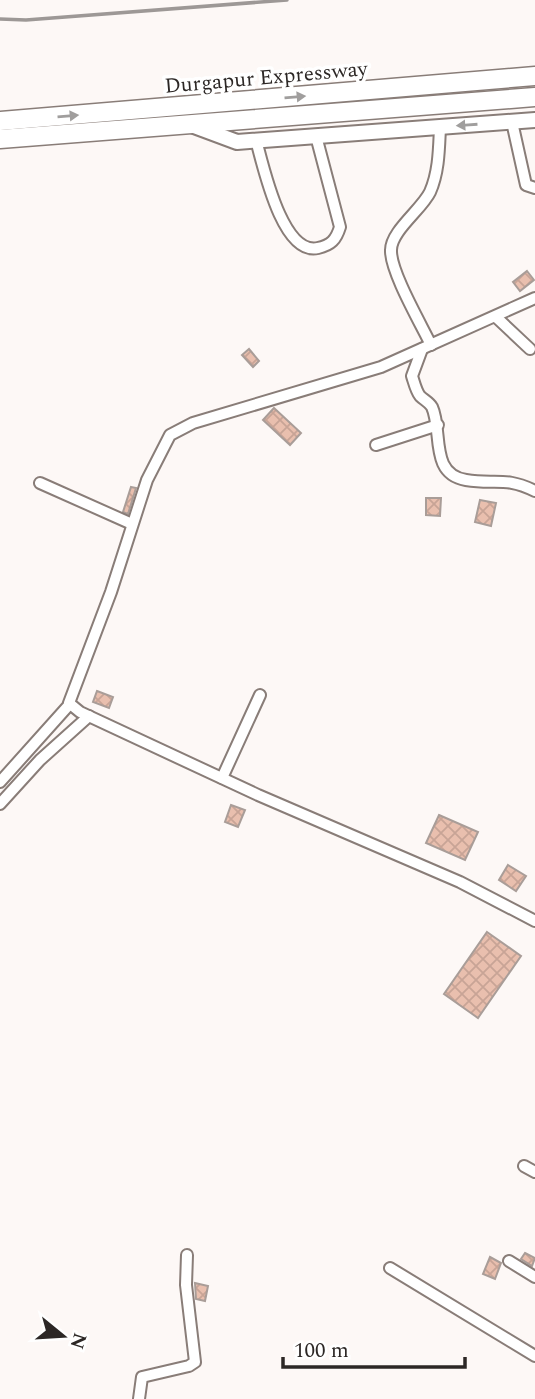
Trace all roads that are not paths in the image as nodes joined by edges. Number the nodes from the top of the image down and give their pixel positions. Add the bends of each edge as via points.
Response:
1 (535, 76) edge
2 (535, 97) edge
3 (535, 120) edge
4 (0, 121) edge
5 (512, 122) junction
6 (188, 124) junction
7 (440, 127) junction
8 (316, 136) junction
9 (0, 139) edge
10 (256, 140) junction
11 (535, 188) edge
12 (535, 299) edge
13 (496, 317) junction
14 (426, 347) junction
15 (530, 349) dead end
16 (438, 425) junction
17 (376, 445) dead end
18 (40, 483) dead end
19 (535, 491) edge
20 (132, 524) junction
21 (260, 695) dead end
22 (78, 710) junction
23 (222, 778) junction
24 (0, 782) edge
25 (0, 804) edge
26 (535, 921) edge
27 (524, 1166) dead end
28 (535, 1172) edge
29 (187, 1255) dead end
30 (509, 1261) dead end
31 (390, 1268) dead end
32 (535, 1277) edge
33 (535, 1356) edge
34 (139, 1399) edge

4 -> 1 highway, Durgapur Expressway
2 - 6 highway, Durgapur Expressway
3 - 5 street
5 -> 7 street
5 - 11 street via 526,185
6 - 9 highway, Durgapur Expressway
6 - 10 street via 237,142
7 - 8 street
7 - 14 street via 429,194 390,248
8 - 10 street
8 - 10 street via 340,227 328,245 313,249 294,240 281,217
12 - 13 street
13 - 14 street
13 - 15 street
14 - 16 street via 412,376
14 - 20 street via 381,367 170,435
16 - 17 street
16 - 19 street via 442,464 453,475 468,481 512,481
18 - 20 street
20 - 22 street
21 - 23 street
22 - 23 street
22 - 24 street
22 - 25 street
23 - 26 street via 455,880
27 - 28 street
29 - 34 street via 195,1362 142,1377
30 - 32 street
31 - 33 street

